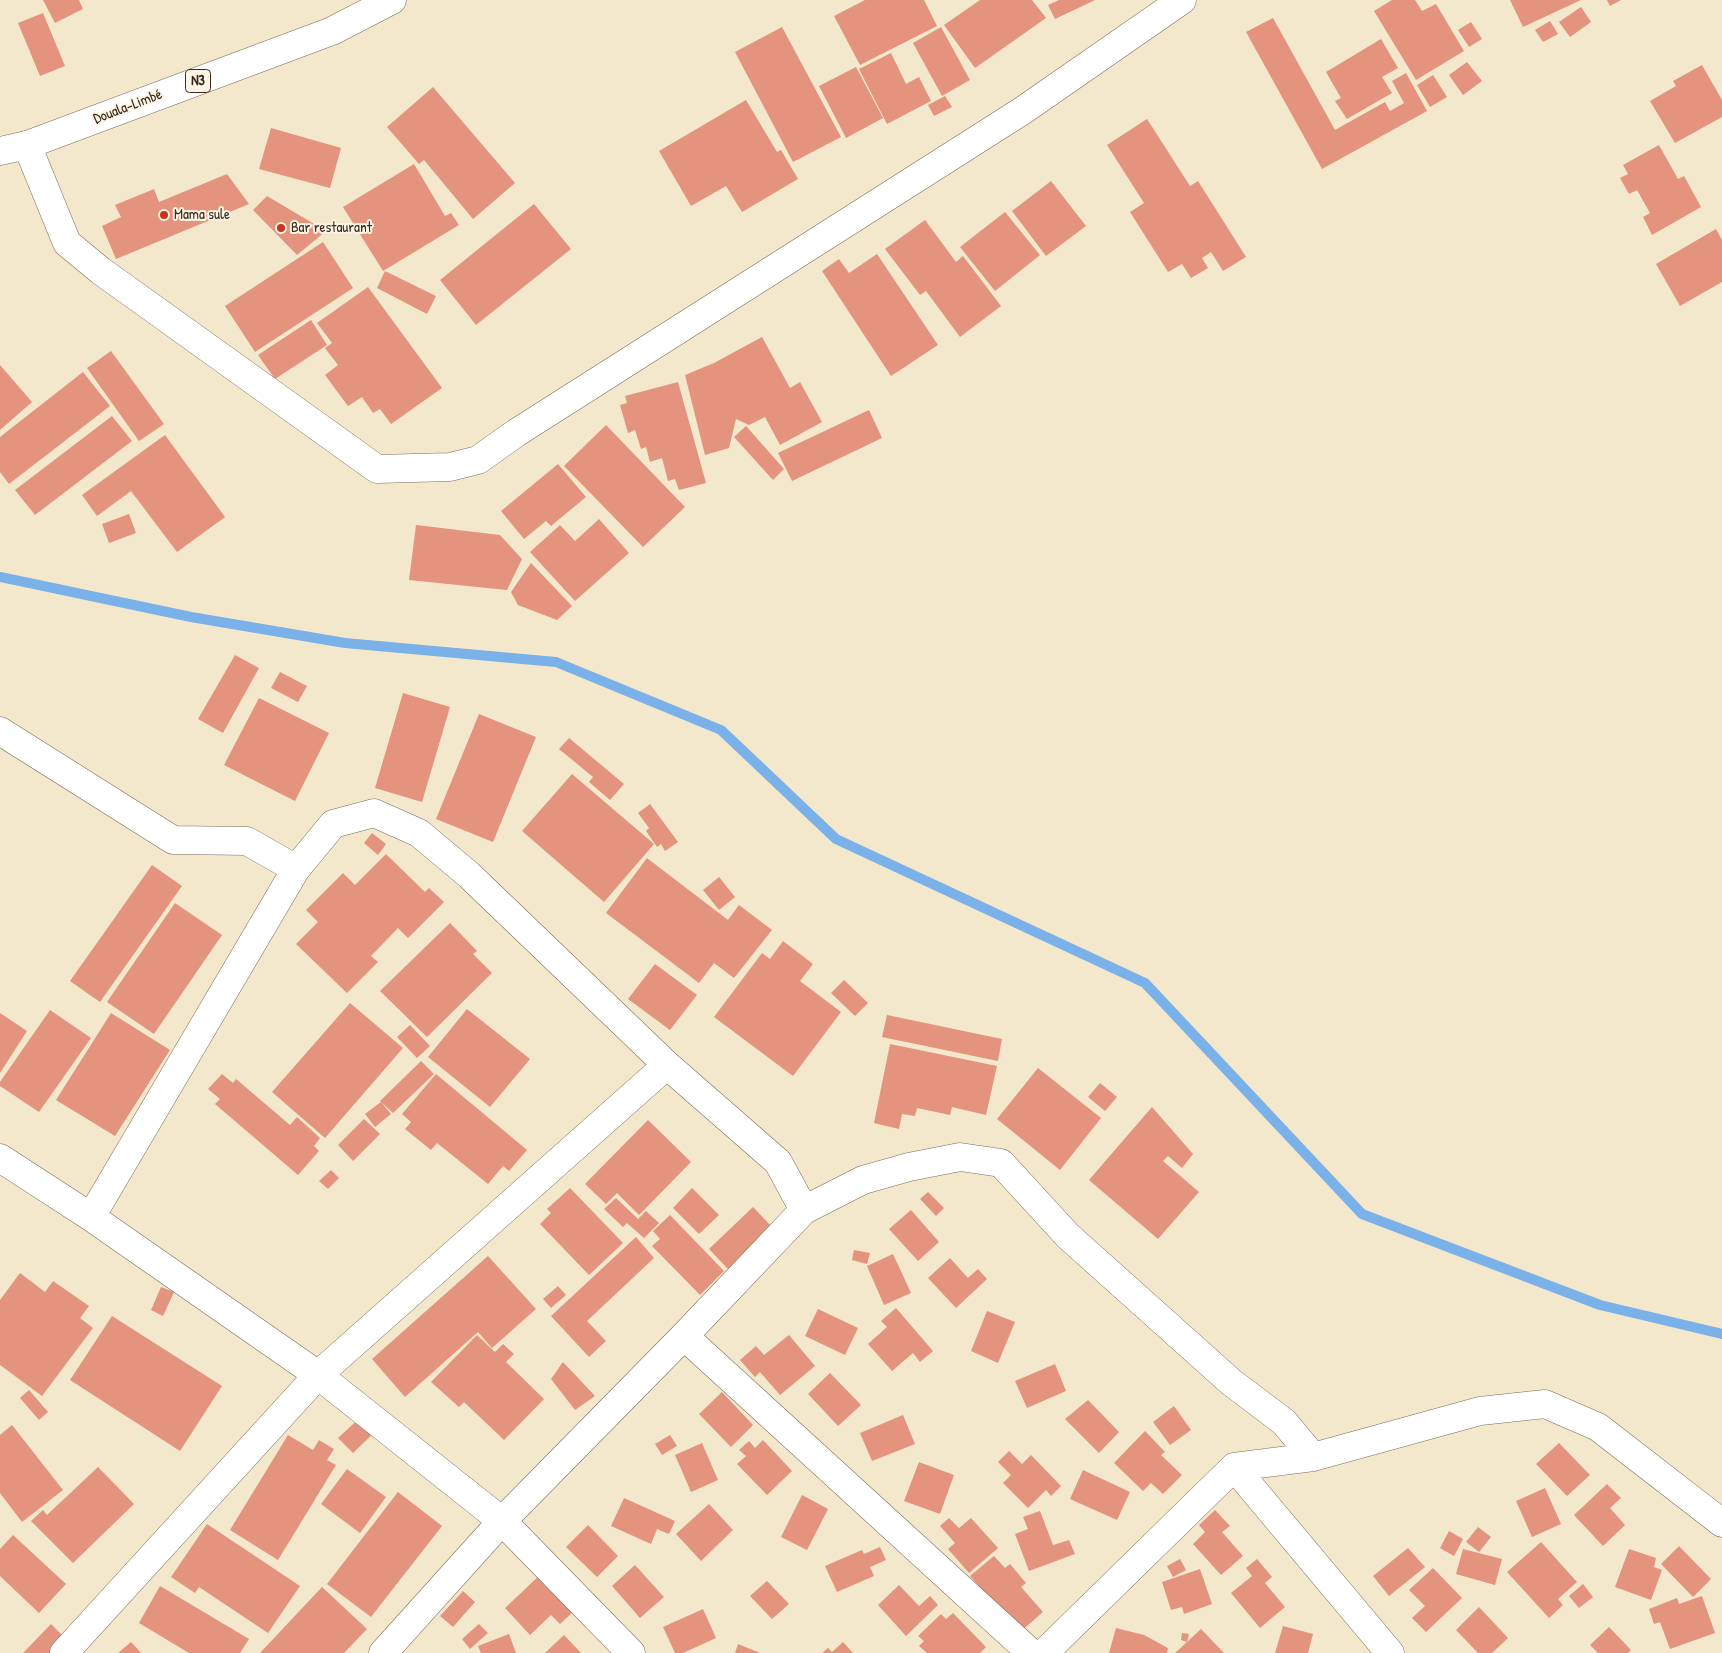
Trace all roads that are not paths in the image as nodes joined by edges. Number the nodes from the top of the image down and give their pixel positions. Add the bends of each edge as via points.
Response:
1 (392, 0) edge
2 (1182, 0) edge
3 (27, 145) junction
4 (0, 151) edge
5 (0, 731) edge
6 (296, 869) junction
7 (667, 1065) junction
8 (0, 1158) edge
9 (804, 1210) junction
10 (91, 1217) junction
11 (684, 1336) junction
12 (318, 1376) junction
13 (1313, 1457) junction
14 (1234, 1467) junction
15 (502, 1521) junction
16 (1722, 1523) edge
17 (64, 1653) edge
18 (383, 1653) edge
19 (631, 1653) edge
20 (1031, 1653) edge
21 (1044, 1653) edge
22 (1390, 1653) edge

1 - 3 main road, Douala-Limbé / N3 via 332,30
2 - 3 main road via 1022,111 478,460 450,467 377,469 101,271 67,243
3 - 4 main road, Douala-Limbé / N3
5 - 6 main road via 172,840 247,841
6 - 7 main road via 333,824 374,813 420,833 469,875
6 - 10 main road
7 - 9 main road via 778,1162
7 - 12 main road
8 - 10 main road
9 - 11 main road
9 - 13 main road via 863,1180 909,1167 960,1157 1001,1162 1068,1236 1231,1382 1284,1422
10 - 12 main road
11 - 15 main road
11 - 20 main road
12 - 15 main road
12 - 17 main road
13 - 14 main road
13 - 16 main road via 1480,1411 1544,1404 1598,1427
14 - 21 main road
14 - 22 main road
15 - 18 main road
15 - 19 main road

